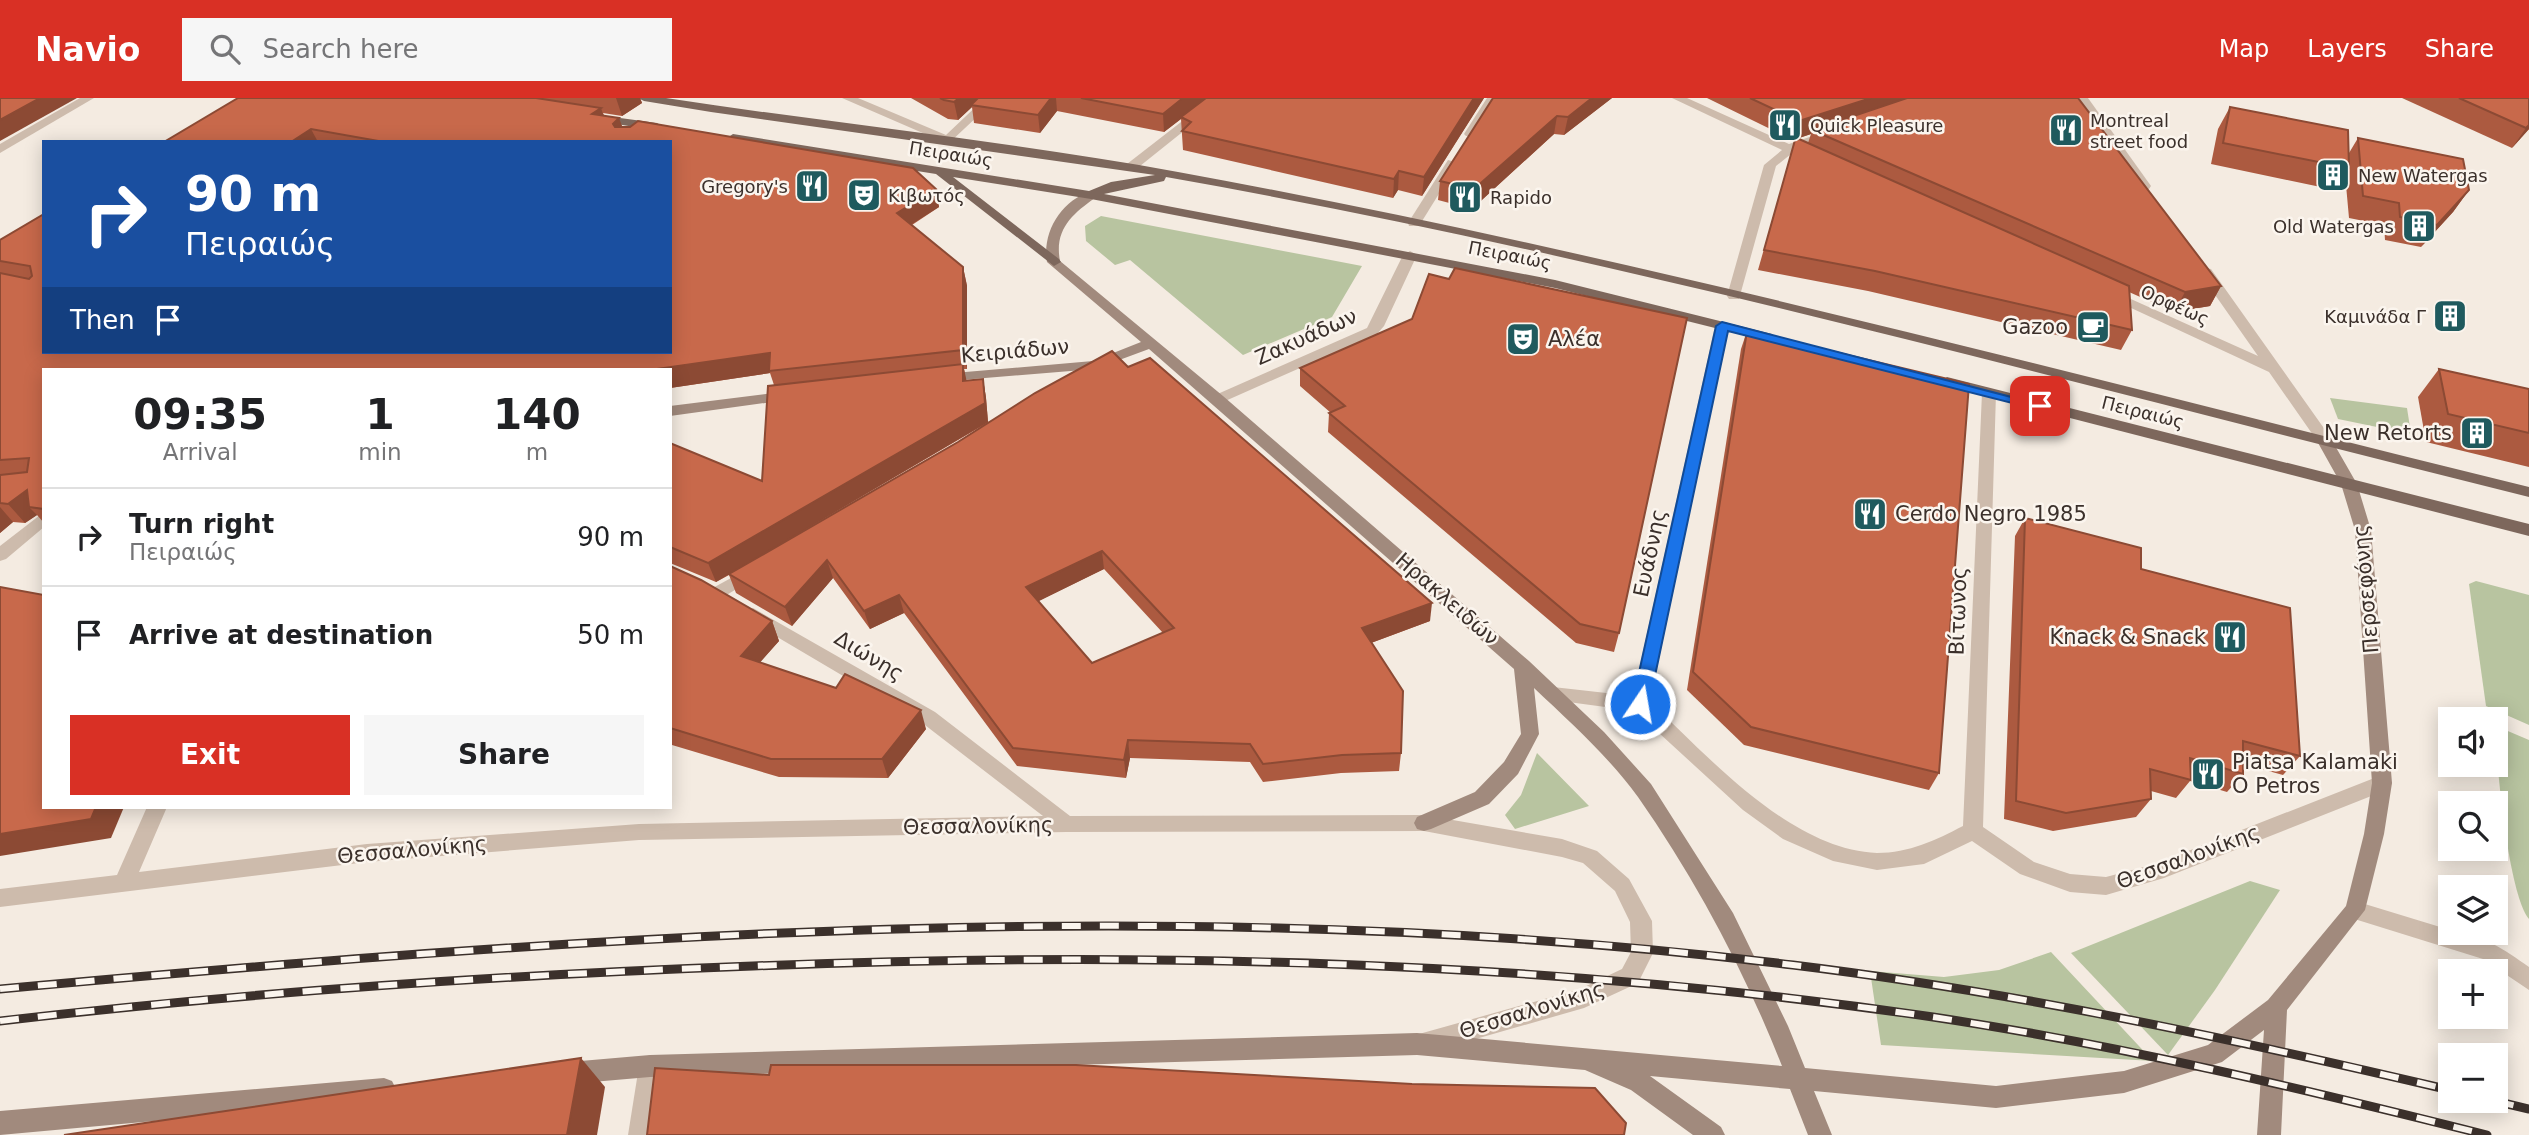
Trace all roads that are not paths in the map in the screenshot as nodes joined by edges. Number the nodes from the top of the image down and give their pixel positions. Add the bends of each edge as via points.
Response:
1 (88, 98) edge
2 (644, 98) edge
3 (848, 98) edge
4 (991, 98) edge
5 (1219, 98) edge
6 (1493, 98) edge
7 (1678, 98) edge
8 (2082, 98) edge
9 (584, 116) edge
10 (1847, 128) edge
11 (675, 130) edge
12 (716, 135) edge
13 (948, 140) junction
14 (1788, 148) junction
15 (0, 149) edge
16 (1826, 165) edge
17 (1131, 167) junction
18 (939, 172) junction
19 (1184, 177) junction
20 (1091, 195) junction
21 (2153, 198) edge
22 (1415, 223) junction
23 (1410, 255) junction
24 (1054, 262) junction
25 (2200, 264) edge
26 (2100, 290) edge
27 (1734, 296) junction
28 (1722, 326) junction
29 (1789, 342) edge
30 (1151, 343) junction
31 (1095, 365) junction
32 (2274, 369) junction
33 (927, 380) edge
34 (1936, 380) edge
35 (1060, 387) edge
36 (1989, 393) junction
37 (805, 394) edge
38 (1218, 399) junction
39 (672, 411) edge
40 (2325, 441) junction
41 (2349, 484) junction
42 (2529, 492) edge
43 (42, 520) edge
44 (2529, 530) edge
45 (0, 555) edge
46 (764, 565) edge
47 (1523, 666) junction
48 (1553, 694) junction
49 (1640, 704) junction
50 (2382, 783) junction
51 (156, 809) edge
52 (1424, 823) junction
53 (1066, 824) junction
54 (1973, 831) junction
55 (124, 883) junction
56 (0, 898) edge
57 (2355, 910) junction
58 (2529, 980) edge
59 (2276, 1007) junction
60 (1417, 1044) junction
61 (1571, 1056) junction
62 (650, 1066) junction
63 (540, 1075) edge
64 (1798, 1079) junction
65 (401, 1088) edge
66 (0, 1123) edge
67 (640, 1135) edge
68 (1713, 1135) edge
69 (1820, 1135) edge
70 (2269, 1135) edge

1 - 15 street
2 - 13 main road, Πειραιώς
3 - 13 street
4 - 13 street
5 - 17 street
6 - 22 street
7 - 14 street
8 - 21 street
9 - 11 main road via 643,130
10 - 14 street
12 - 18 main road, Πειραιώς
13 - 17 main road, Πειραιώς
14 - 16 street
14 - 27 street via 1770,165
17 - 19 main road, Πειραιώς
18 - 20 main road, Πειραιώς
18 - 24 main road
19 - 20 main road via 1142,180
19 - 22 main road, Πειραιώς
20 - 23 main road, Πειραιώς
20 - 24 street via 1060,220 1051,237
22 - 27 main road, Πειραιώς
23 - 28 main road, Πειραιώς via 1555,284
23 - 38 street, Ζακυάδων via 1372,331
24 - 30 street, Ηρακλειδών
25 - 32 street, Περσεφόνης
26 - 32 street, Ορφέως
27 - 40 main road, Πειραιώς
28 - 29 main road, Πειραιώς
28 - 49 street, Ευάδνης
30 - 31 street, Κειριάδων
30 - 38 street, Ηρακλειδών
31 - 33 street, Κειριάδων
31 - 35 street
32 - 40 street, Περσεφόνης
34 - 36 main road, Πειραιώς
36 - 41 main road, Πειραιώς
36 - 54 street, Βίτωνος
37 - 39 street
38 - 47 street, Ηρακλειδών
40 - 41 street, Περσεφόνης
40 - 42 main road, Πειραιώς
41 - 44 main road, Πειραιώς
41 - 50 street, Περσεφόνης via 2363,530
43 - 45 street
46 - 53 street, Διώνης via 711,590 928,717
47 - 48 street, Ηρακλειδών
47 - 52 street via 1530,734 1511,768 1482,798
48 - 49 street
48 - 64 street, Ηρακλειδών via 1644,790 1702,880 1758,984
49 - 54 street via 1763,816 1813,846 1874,861 1897,861 1940,850
50 - 54 street, Θεσσαλονίκης via 2157,872 2106,886 2070,883 2027,868
50 - 57 street, Περσεφόνης
51 - 55 street
52 - 53 street, Θεσσαλονίκης
52 - 60 street, Θεσσαλονίκης via 1543,842 1590,857 1609,871 1634,903 1641,922 1642,953 1630,976 1607,989
53 - 55 street, Θεσσαλονίκης via 639,832 367,853
55 - 56 street, Θεσσαλονίκης
57 - 58 street via 2489,951
57 - 59 street, Περσεφόνης
59 - 64 street, Θεσσαλονίκης via 2214,1054 2124,1082 1996,1097
59 - 70 street
60 - 61 street, Θεσσαλονίκης
60 - 62 street, Θεσσαλονίκης
61 - 64 street, Θεσσαλονίκης
61 - 68 street via 1639,1082
62 - 63 street, Θεσσαλονίκης
62 - 67 street
64 - 69 street, Ηρακλειδών
65 - 66 street

